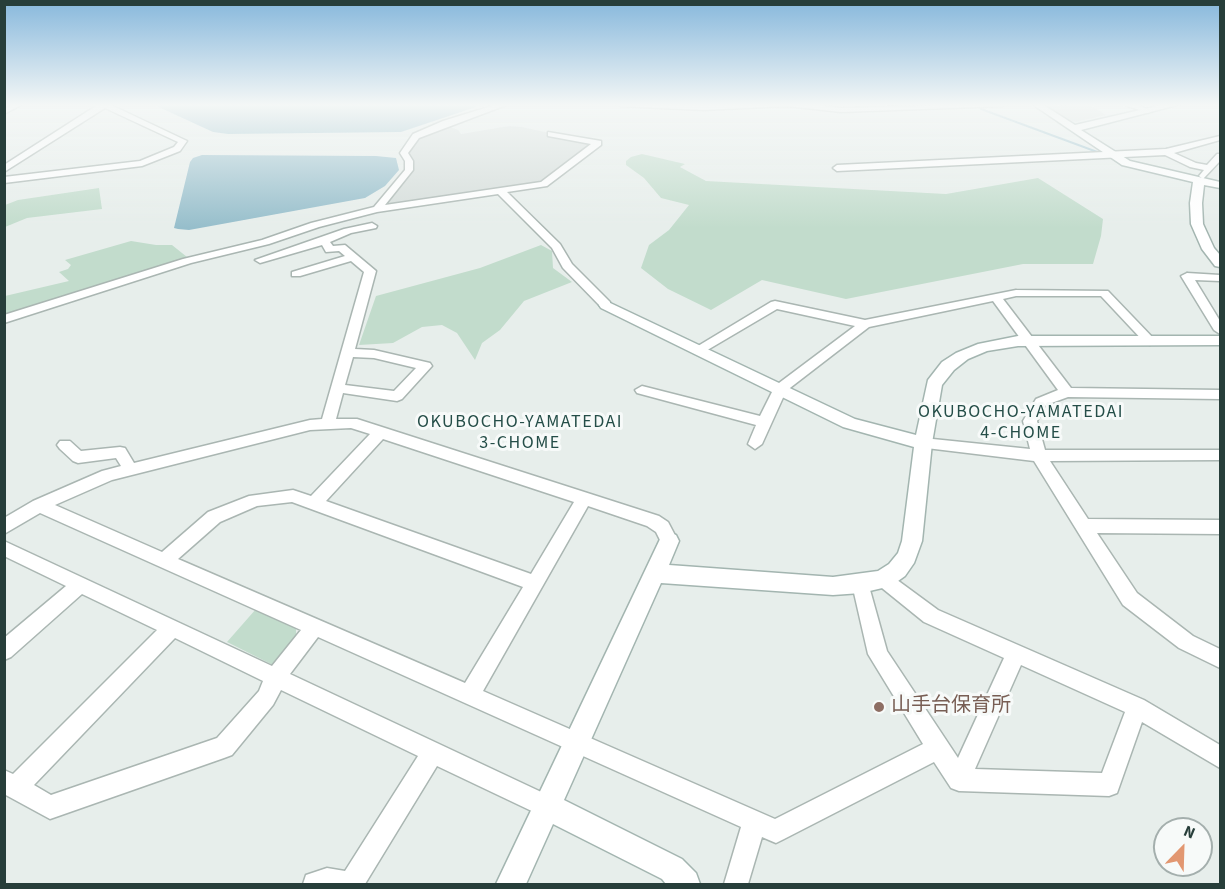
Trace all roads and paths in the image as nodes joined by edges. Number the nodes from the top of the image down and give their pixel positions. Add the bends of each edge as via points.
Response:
1 (41, 145) edge
2 (180, 145) edge
3 (409, 145) edge
4 (595, 145) edge
5 (1097, 145) edge
6 (1192, 145) edge
7 (1166, 152) junction
8 (1110, 154) junction
9 (1221, 156) edge
10 (837, 168) dead end
11 (1208, 168) junction
12 (4, 169) edge
13 (4, 180) edge
14 (1199, 181) junction
15 (1221, 185) edge
16 (501, 192) junction
17 (377, 209) junction
18 (372, 226) dead end
19 (324, 240) junction
20 (354, 257) junction
21 (260, 260) dead end
22 (1220, 262) edge
23 (296, 274) dead end
24 (1221, 278) edge
25 (997, 298) junction
26 (606, 305) joint
27 (4, 319) edge
28 (865, 324) junction
29 (1221, 330) edge
30 (1029, 341) junction
31 (1150, 341) junction
32 (1221, 341) edge
33 (699, 350) junction
34 (347, 353) junction
35 (338, 388) junction
36 (780, 389) junction
37 (642, 390) dead end
38 (1067, 392) junction
39 (1221, 394) edge
40 (764, 422) junction
41 (328, 423) junction
42 (381, 432) junction
43 (923, 443) junction
44 (756, 444) dead end
45 (65, 445) dead end
46 (1221, 455) edge
47 (1039, 456) junction
48 (131, 470) junction
49 (585, 498) junction
50 (315, 503) junction
51 (39, 505) junction
52 (1083, 526) junction
53 (4, 527) edge
54 (1221, 527) edge
55 (669, 541) joint
56 (4, 548) edge
57 (165, 560) junction
58 (655, 573) junction
59 (883, 579) junction
60 (534, 583) junction
61 (81, 584) junction
62 (861, 584) junction
63 (315, 626) junction
64 (173, 627) junction
65 (4, 651) edge
66 (1016, 654) junction
67 (1221, 659) edge
68 (277, 676) junction
69 (470, 694) junction
70 (1137, 707) junction
71 (576, 741) junction
72 (938, 748) junction
73 (433, 752) junction
74 (1221, 757) edge
75 (959, 780) junction
76 (10, 784) edge
77 (546, 806) junction
78 (754, 822) junction
79 (315, 885) edge
80 (351, 885) edge
81 (511, 885) edge
82 (685, 885) edge
83 (736, 885) edge

1 - 12 street
2 - 13 street via 142,163
3 - 17 street via 404,153 409,170
4 - 16 street via 544,184
5 - 8 street
6 - 7 street
7 - 8 street
7 - 11 street
8 - 10 street
8 - 14 street via 1133,166
9 - 11 street
11 - 14 street
14 - 15 street
14 - 22 street via 1197,224 1208,249
16 - 17 street
16 - 26 street via 556,246 567,266
17 - 27 street via 187,261
18 - 19 street
19 - 20 street via 330,250 341,247
19 - 21 street
20 - 23 street
20 - 34 street via 370,271
24 - 29 street via 1188,276
25 - 28 street
25 - 30 street
25 - 31 street via 1016,293 1104,293
26 - 33 street
28 - 33 street via 775,305
28 - 36 street
30 - 31 street
30 - 38 street
30 - 43 street via 983,347 948,366 934,384
31 - 32 street
33 - 36 street
34 - 35 street
34 - 35 street via 374,354 425,366 397,396
35 - 41 street
36 - 40 street
36 - 43 street via 849,423
37 - 40 street
38 - 39 street
38 - 47 street via 1041,402 1030,422
40 - 44 street
41 - 42 street via 352,423
41 - 48 street
42 - 49 street
42 - 50 street
43 - 47 street
43 - 59 street via 912,540 897,570
45 - 48 street via 78,457 120,452
46 - 47 street
47 - 52 street
48 - 51 street via 98,479
49 - 55 street via 653,521 663,527
49 - 60 street
50 - 57 street via 293,496 255,500 214,517
50 - 60 street
51 - 53 street
51 - 57 street
52 - 54 street
52 - 67 street via 1131,598 1186,642
55 - 58 street
56 - 61 street
57 - 63 street
58 - 62 street via 754,582
58 - 71 street
59 - 62 street
59 - 66 street via 931,616
60 - 69 street
61 - 64 street
61 - 65 street
62 - 72 street via 878,654
63 - 68 street
63 - 69 street
64 - 68 street
64 - 76 street
66 - 70 street
66 - 75 street
68 - 73 street
68 - 76 street via 266,698 224,747 50,807
69 - 71 street
70 - 74 street
70 - 75 street via 1109,785
71 - 77 street
71 - 78 street
72 - 75 street
72 - 78 street via 776,831
73 - 77 street
73 - 80 street
77 - 81 street
77 - 82 street via 672,870
78 - 83 street
79 - 80 street via 327,880

